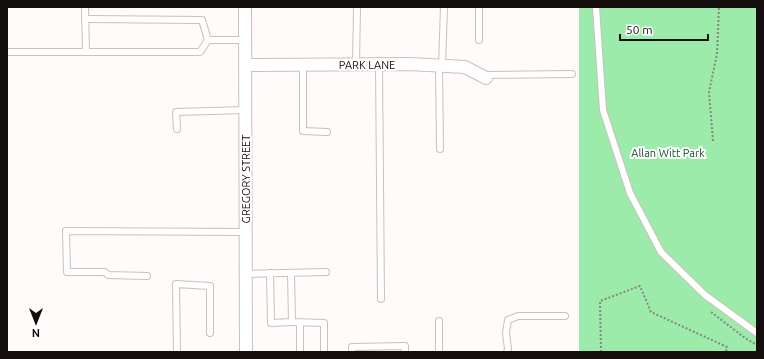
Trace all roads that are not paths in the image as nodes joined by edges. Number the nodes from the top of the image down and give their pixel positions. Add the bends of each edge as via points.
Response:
1 (85, 7) edge
2 (246, 7) edge
3 (357, 7) edge
4 (444, 7) edge
5 (479, 7) edge
6 (596, 7) edge
7 (85, 19) junction
8 (208, 40) junction
9 (246, 40) junction
10 (479, 40) dead end
11 (7, 52) edge
12 (86, 52) junction
13 (245, 65) junction
14 (302, 65) junction
15 (356, 65) junction
16 (379, 65) junction
17 (441, 66) junction
18 (572, 74) dead end
19 (483, 77) joint
20 (246, 110) junction
21 (177, 129) dead end
22 (327, 132) dead end
23 (440, 149) dead end
24 (246, 232) junction
25 (326, 272) dead end
26 (270, 273) junction
27 (291, 273) junction
28 (246, 274) junction
29 (147, 276) dead end
30 (381, 299) dead end
31 (565, 316) dead end
32 (439, 321) dead end
33 (292, 322) junction
34 (300, 323) junction
35 (210, 333) dead end
36 (757, 333) edge
37 (178, 352) edge
38 (246, 352) edge
39 (300, 352) edge
40 (324, 352) edge
41 (352, 352) edge
42 (405, 352) edge
43 (439, 352) edge
44 (507, 352) edge

1 - 7 lane
2 - 9 street, GREGORY STREET
3 - 15 lane
4 - 17 lane
5 - 10 lane
6 - 36 lane via 603,110 630,193 662,252 705,295
7 - 8 lane via 202,20
7 - 12 lane
8 - 9 lane
8 - 12 lane via 200,52
9 - 13 street, GREGORY STREET
11 - 12 lane
13 - 14 street, PARK LANE
13 - 20 street, GREGORY STREET
14 - 15 street, PARK LANE
14 - 22 lane via 303,131
15 - 16 street, PARK LANE
16 - 17 street, PARK LANE
16 - 30 lane
17 - 19 street, PARK LANE via 465,66
17 - 23 lane
18 - 19 lane
20 - 21 lane via 176,112
20 - 24 street, GREGORY STREET
24 - 28 street, GREGORY STREET
24 - 29 lane via 66,231 67,272
25 - 27 lane
26 - 27 lane
26 - 28 lane
26 - 33 lane via 271,323
27 - 33 lane
28 - 38 street, GREGORY STREET
31 - 44 lane via 518,316 508,320
32 - 43 lane
33 - 34 lane
34 - 39 lane
34 - 40 lane via 324,323
35 - 37 lane via 210,286 176,284
41 - 42 lane via 352,347 405,346

